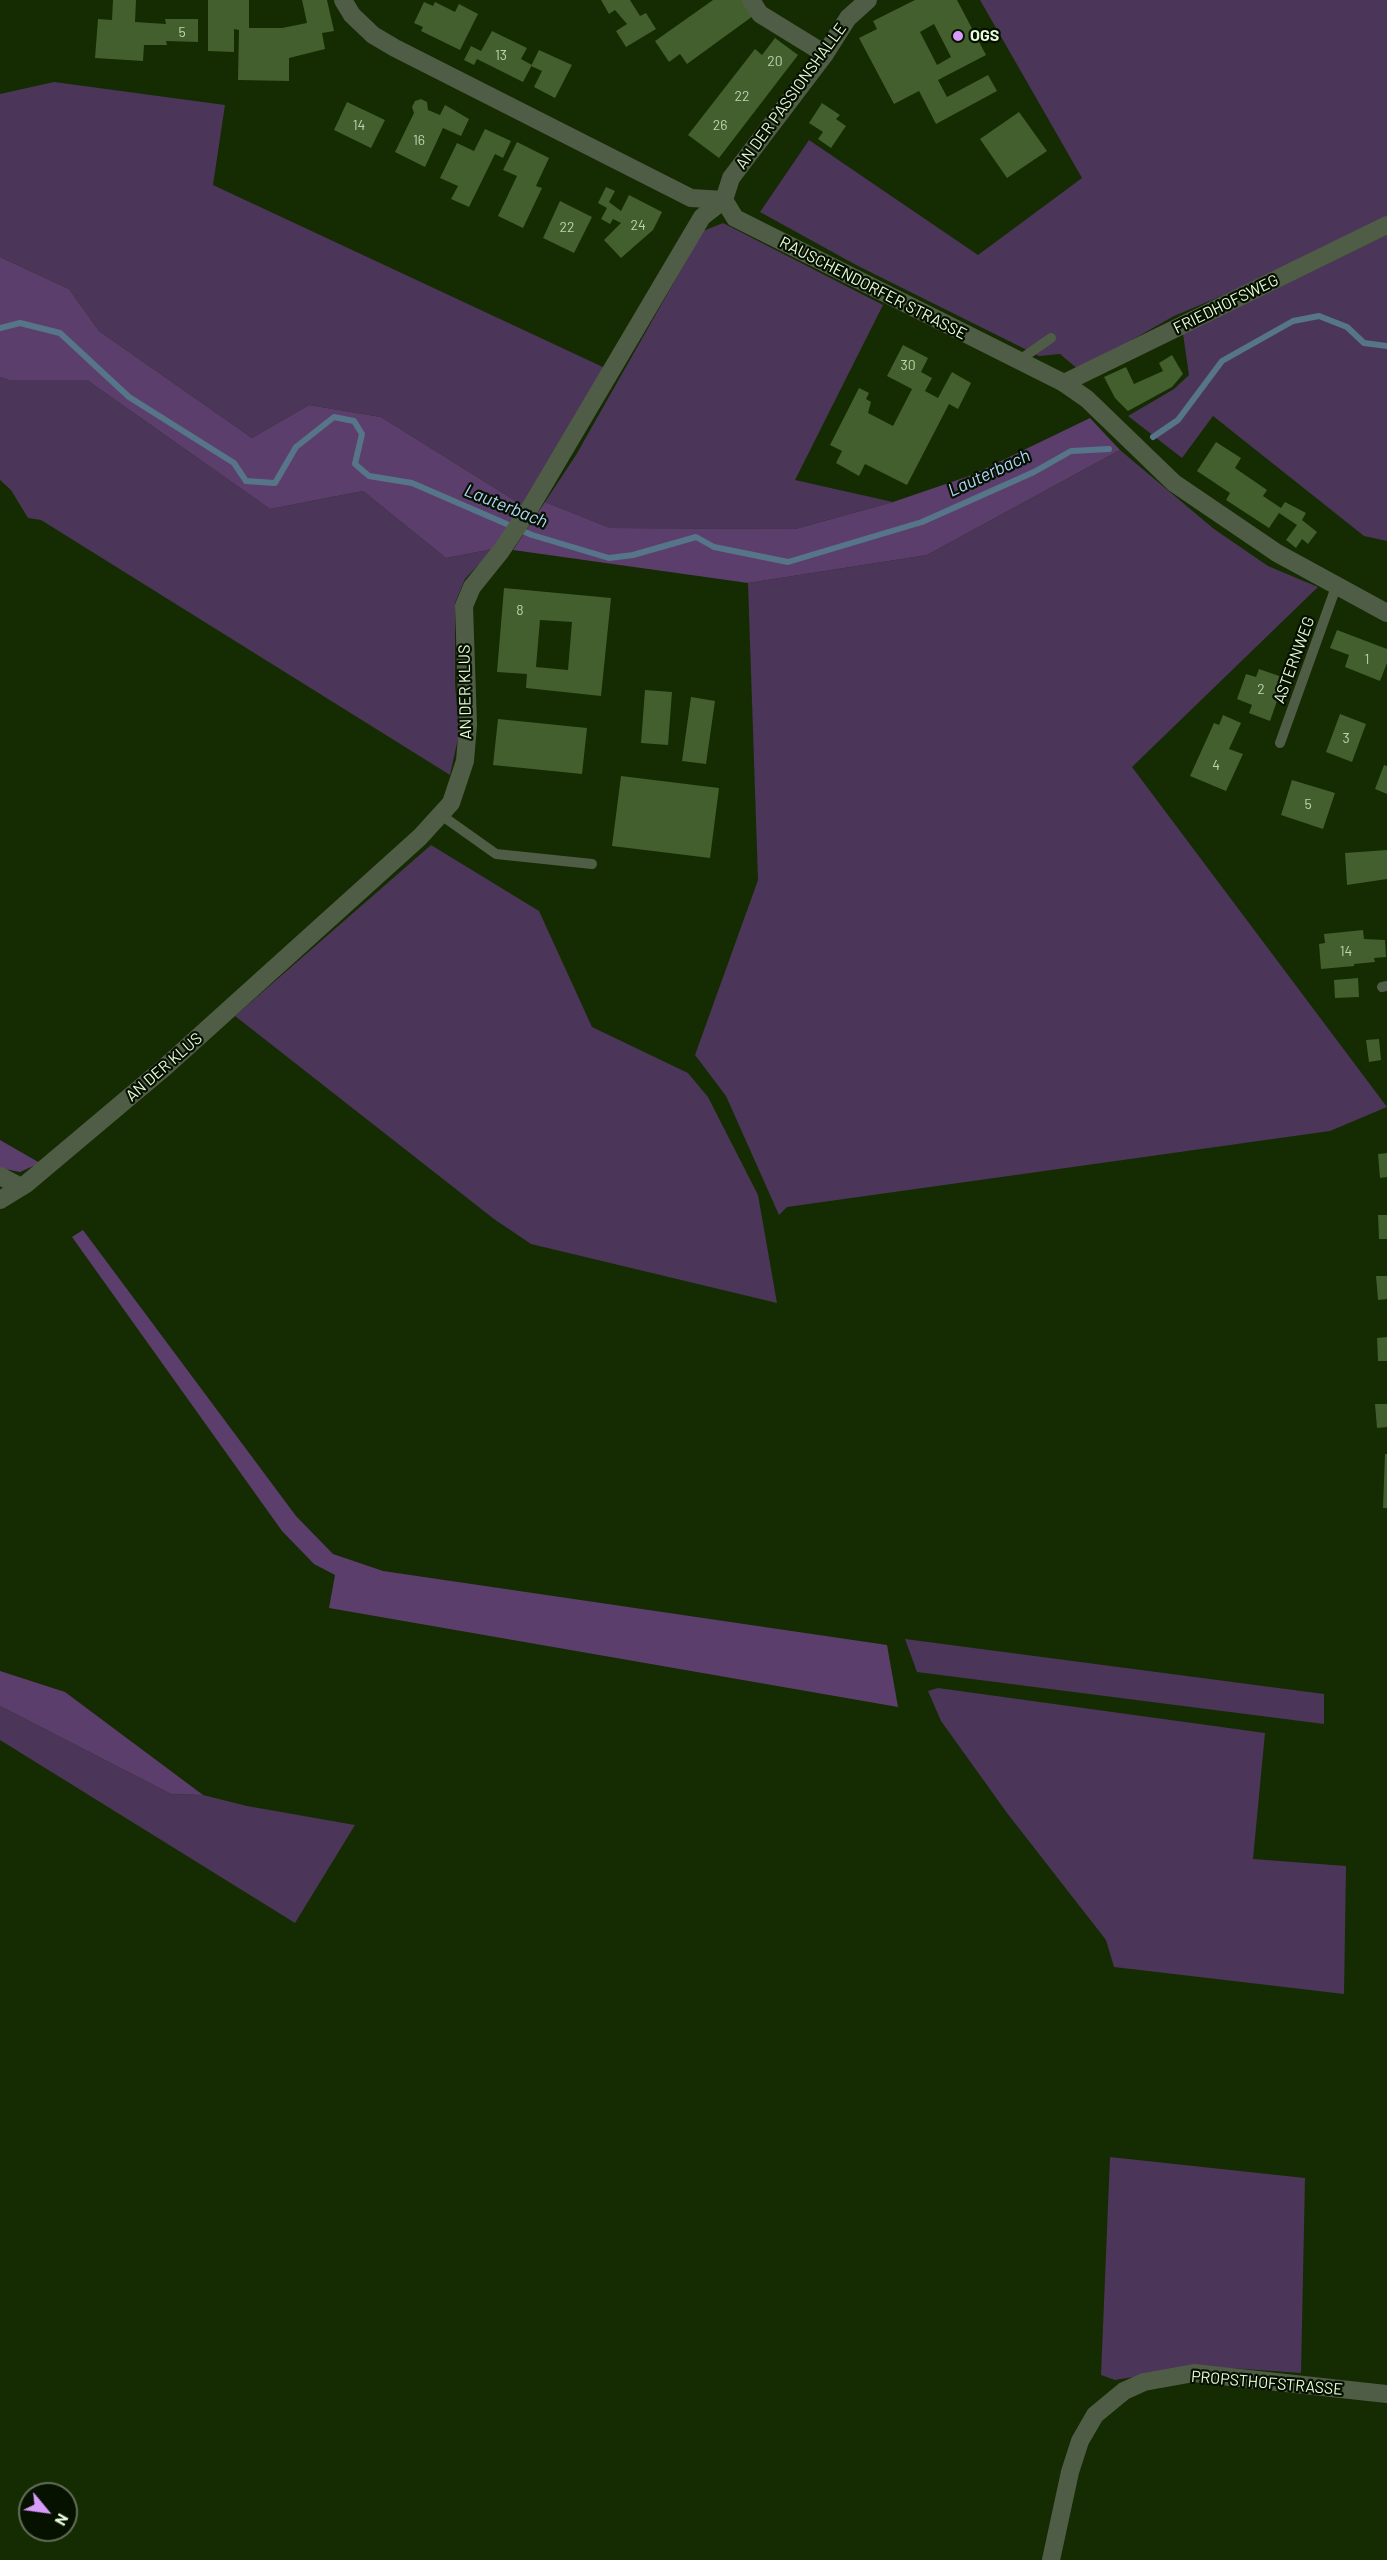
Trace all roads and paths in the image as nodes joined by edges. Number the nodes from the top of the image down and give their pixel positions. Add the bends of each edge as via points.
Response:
1 (343, 0) edge
2 (751, 0) edge
3 (868, 0) edge
4 (825, 54) junction
5 (724, 200) junction
6 (1387, 225) edge
7 (1051, 338) dead end
8 (1018, 361) junction
9 (1064, 383) junction
10 (1336, 587) junction
11 (1387, 613) edge
12 (1280, 743) dead end
13 (441, 815) junction
14 (592, 864) dead end
15 (0, 1176) edge
16 (21, 1187) junction
17 (0, 1200) edge
18 (1387, 2394) edge
19 (1051, 2560) edge

1 - 5 street via 373,35 395,48 691,198
2 - 4 street via 760,14
3 - 4 street, AN DER PASSIONSHALLE via 848,18
4 - 5 street, AN DER PASSIONSHALLE via 731,178
5 - 8 street, RAUSCHENDORFER STRASSE via 735,218
5 - 13 street, AN DER KLUS via 702,217 530,508 472,586 464,606 468,725 465,761 451,803
6 - 9 street, FRIEDHOFSWEG
7 - 8 lane
8 - 9 street, RAUSCHENDORFER STRASSE
9 - 10 street, RAUSCHENDORFER STRASSE via 1087,399 1174,483 1277,553
10 - 11 street, RAUSCHENDORFER STRASSE
10 - 12 lane, ASTERNWEG
13 - 14 lane via 496,854
13 - 16 street, AN DER KLUS via 165,1067
15 - 16 street
16 - 17 street, AN DER KLUS
18 - 19 street, PROPSTHOFSTRASSE via 1194,2373 1144,2382 1124,2391 1095,2415 1080,2441

